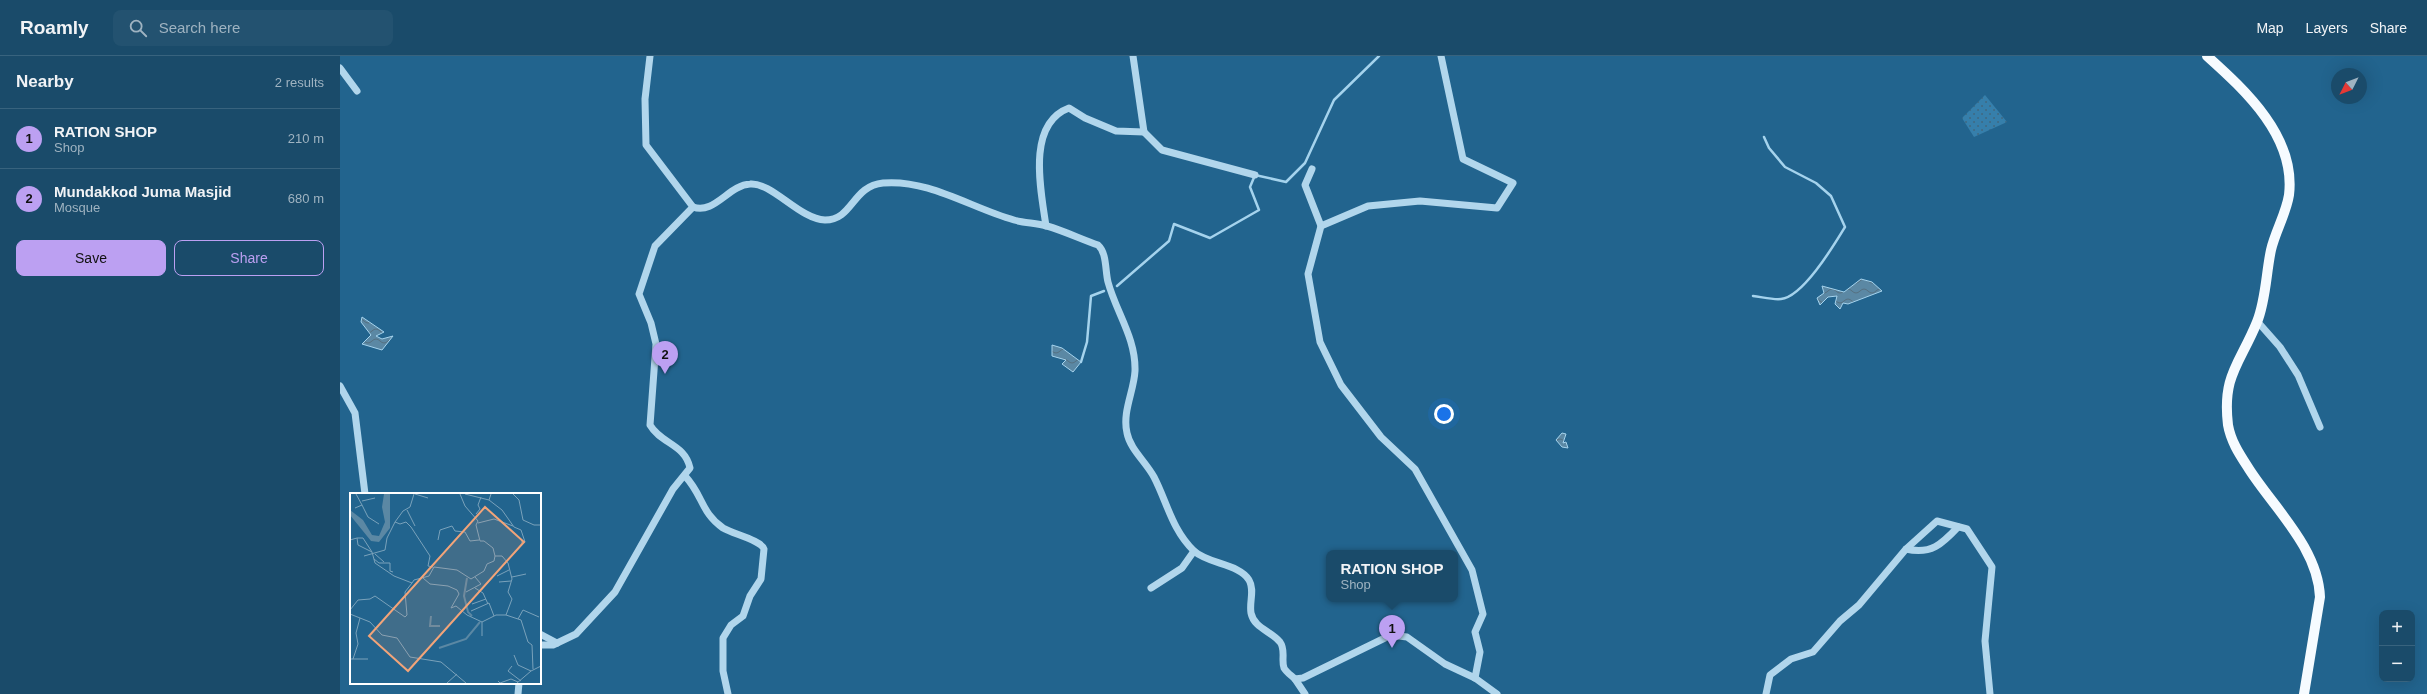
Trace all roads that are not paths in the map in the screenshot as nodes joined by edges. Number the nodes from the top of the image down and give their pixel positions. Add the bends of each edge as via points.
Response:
1 (650, 56) edge
2 (1133, 56) edge
3 (1441, 56) edge
4 (2207, 56) edge
5 (340, 68) edge
6 (357, 91) dead end
7 (1144, 132) junction
8 (1312, 169) dead end
9 (1254, 175) dead end
10 (693, 208) junction
11 (1046, 226) junction
12 (1321, 226) junction
13 (2257, 321) junction
14 (340, 386) edge
15 (2320, 427) dead end
16 (685, 476) junction
17 (365, 493) edge
18 (1958, 527) junction
19 (1906, 549) junction
20 (1194, 551) junction
21 (1152, 588) dead end
22 (541, 635) edge
23 (557, 643) junction
24 (541, 645) edge
25 (1475, 678) junction
26 (1295, 679) junction
27 (519, 684) edge
28 (518, 694) edge
29 (728, 694) edge
30 (1305, 694) edge
31 (1497, 694) edge
32 (1766, 694) edge
33 (1990, 694) edge
34 (2304, 694) edge

1 - 10 street via 645,99 646,145
2 - 7 street
3 - 12 street via 1463,159 1513,183 1497,208 1420,201 1368,206
4 - 13 main road via 2233,80 2265,117 2286,157 2289,196 2271,250
5 - 6 street
7 - 9 street via 1162,150
7 - 11 street via 1116,131 1068,108 1058,112 1050,122 1040,149 1040,181
8 - 12 street via 1305,185
10 - 11 street via 702,209 714,204 739,187 750,183 763,187 812,218 837,219 844,214 857,195 869,186 884,183 922,186 1014,220
10 - 16 street via 655,246 639,294 651,323 656,344 650,425 655,434 676,445 684,453 690,468
11 - 20 street via 1098,245 1102,249 1108,282 1135,354 1135,372 1126,421 1127,434 1154,477 1172,522
12 - 25 street via 1308,274 1320,342 1341,385 1380,437 1415,468 1472,570 1483,614 1475,632 1480,652
13 - 15 street via 2280,347 2298,376
13 - 34 main road via 2228,382 2228,426 2236,450 2304,548 2319,584 2320,597
14 - 17 street via 355,413
16 - 23 street via 673,489 615,592 576,634
16 - 29 street via 696,490 707,514 739,537 758,542 764,549 760,580 750,596 743,616 731,625 723,638 723,670
18 - 19 street via 1935,548 1918,552
18 - 19 street via 1937,521
18 - 33 street via 1967,529 1992,567 1985,641
19 - 32 street via 1859,605 1840,621 1813,652 1791,658 1770,675
20 - 21 street via 1182,568
20 - 26 street via 1205,558 1238,570 1249,579 1252,588 1251,612 1255,621 1281,643 1284,668
22 - 23 street
23 - 24 street
25 - 26 street via 1445,664 1407,637 1391,635 1327,667
25 - 31 street
26 - 30 street
27 - 28 street

